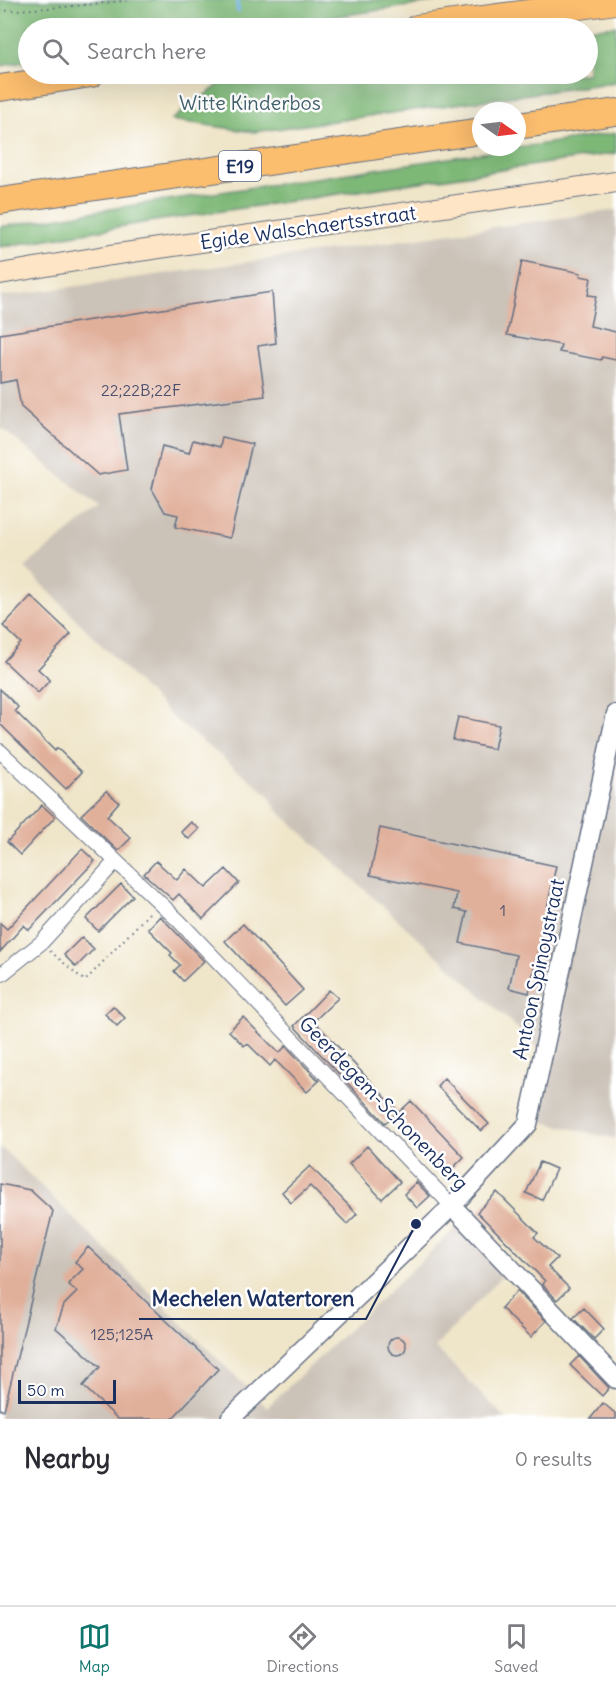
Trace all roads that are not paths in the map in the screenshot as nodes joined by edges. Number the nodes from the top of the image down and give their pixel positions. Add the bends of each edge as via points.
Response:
1 (616, 1) edge
2 (491, 18) edge
3 (26, 84) edge
4 (0, 88) edge
5 (616, 112) edge
6 (526, 125) edge
7 (472, 132) edge
8 (616, 182) edge
9 (0, 201) edge
10 (0, 274) edge
11 (616, 714) edge
12 (0, 752) edge
13 (115, 862) junction
14 (2, 974) dead end
15 (452, 1206) junction
16 (616, 1380) edge
17 (230, 1419) edge

1 - 2 highway
3 - 4 highway
5 - 6 highway
7 - 9 highway, E19
8 - 10 main road, Egide Walschaertsstraat
11 - 15 street, Antoon Spinoystraat via 528,1124
12 - 13 street, Geerdegem-Schonenberg
13 - 14 street via 42,942
13 - 15 street, Geerdegem-Schonenberg via 179,921
15 - 16 street, Geerdegem-Schonenberg
15 - 17 street, Antoon Spinoystraat

